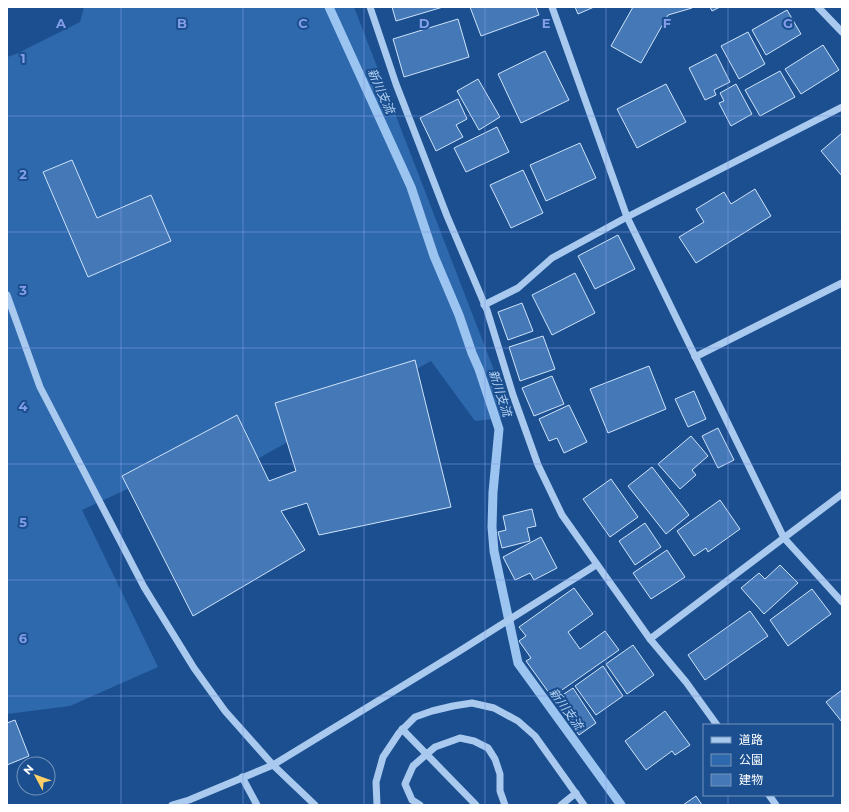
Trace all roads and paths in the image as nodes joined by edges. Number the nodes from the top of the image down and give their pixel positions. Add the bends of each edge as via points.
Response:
1 (370, 7) edge
2 (552, 7) edge
3 (818, 7) edge
4 (842, 32) edge
5 (842, 107) edge
6 (627, 217) junction
7 (842, 283) edge
8 (7, 295) edge
9 (484, 305) junction
10 (696, 357) junction
11 (842, 494) edge
12 (784, 538) junction
13 (596, 564) junction
14 (842, 602) edge
15 (650, 638) junction
16 (717, 724) edge
17 (402, 729) junction
18 (426, 754) junction
19 (274, 765) junction
20 (242, 777) junction
21 (576, 793) junction
22 (770, 796) edge
23 (172, 805) edge
24 (257, 805) edge
25 (315, 805) edge
26 (377, 805) edge
27 (420, 805) edge
28 (476, 805) edge
29 (504, 805) edge
30 (561, 805) edge
31 (584, 805) edge
32 (776, 805) edge

1 - 9 street via 396,84
2 - 6 street
3 - 4 street
5 - 6 street
6 - 9 street via 552,258 518,288
6 - 10 street
7 - 10 street
8 - 19 street via 40,387 144,587 198,674 225,711
9 - 13 street via 512,395 538,465 562,515
10 - 12 street
11 - 12 street
12 - 14 street
12 - 15 street
13 - 15 street
13 - 19 street
15 - 16 street
17 - 18 street
17 - 21 street via 415,717 453,706 472,703 494,708 518,721 535,736
17 - 26 street via 383,757 376,782
18 - 27 street via 413,766 405,784 412,800
18 - 28 street
18 - 29 street via 435,747 460,738 474,740 488,748 500,774 500,791
19 - 20 street
19 - 25 street
20 - 23 street
20 - 24 street
21 - 30 street
21 - 31 street
22 - 32 street

